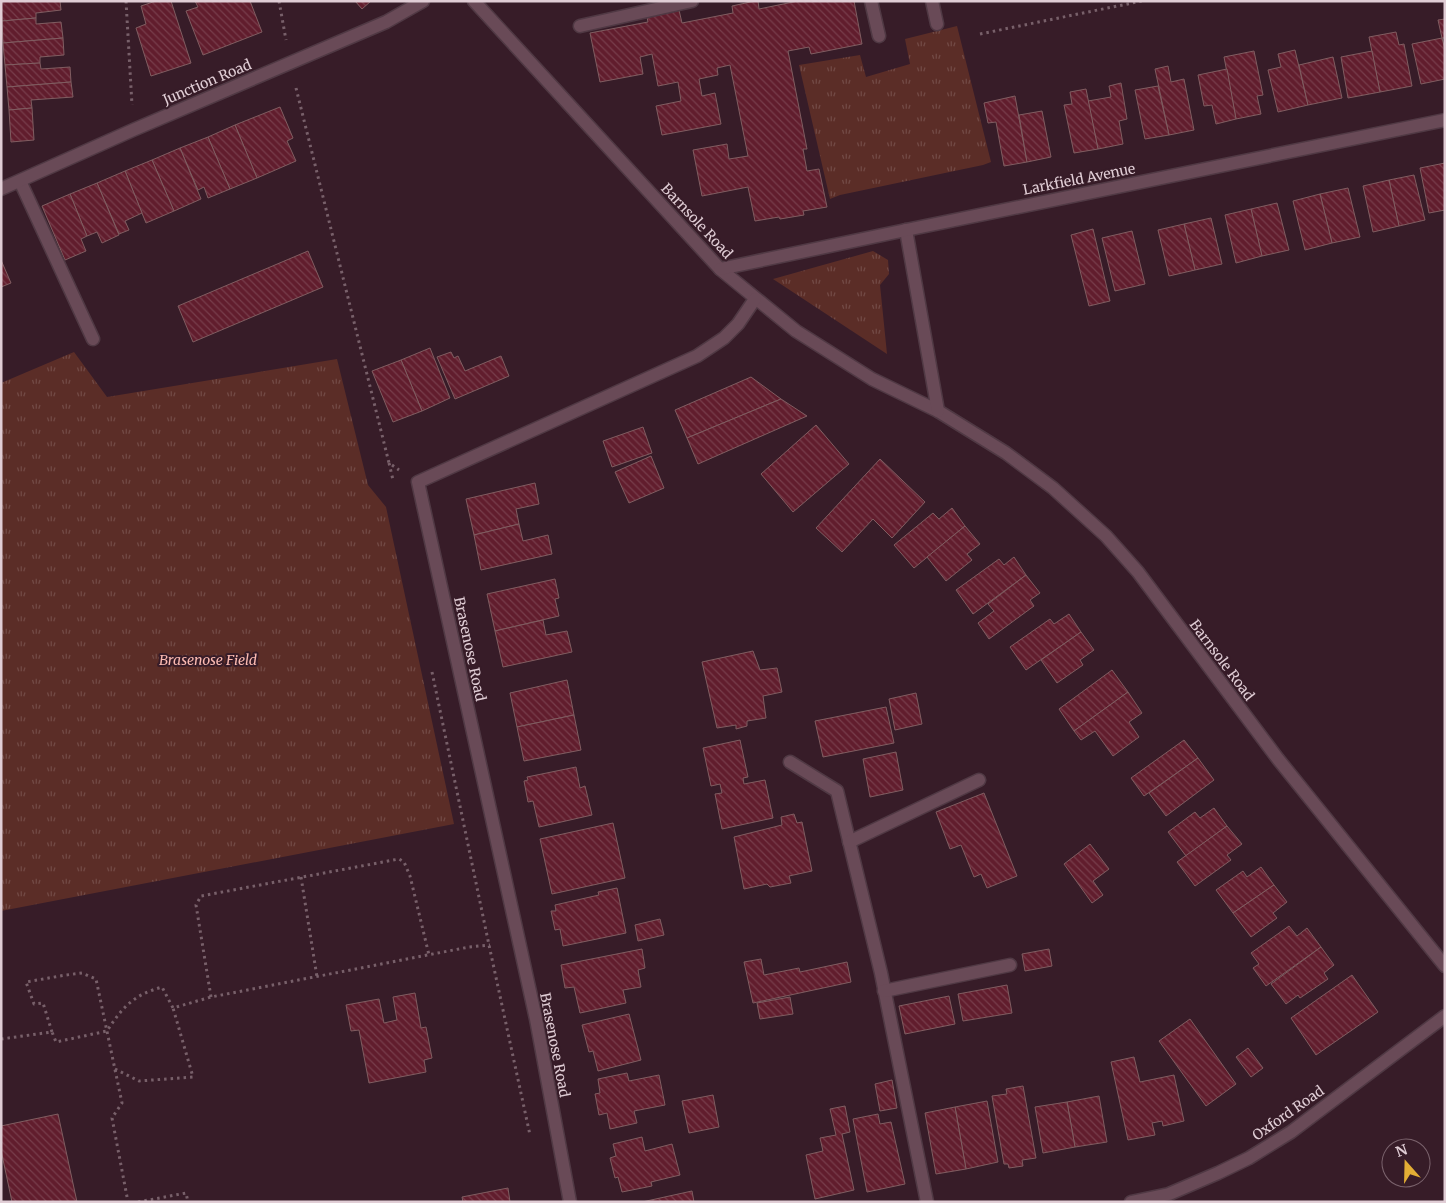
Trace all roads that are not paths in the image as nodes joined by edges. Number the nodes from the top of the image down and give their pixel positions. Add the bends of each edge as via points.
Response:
1 (424, 1) edge
2 (474, 1) edge
3 (692, 1) edge
4 (872, 1) edge
5 (932, 1) edge
6 (937, 24) dead end
7 (580, 26) dead end
8 (879, 36) dead end
9 (1445, 120) edge
10 (20, 180) junction
11 (1, 188) edge
12 (906, 230) junction
13 (720, 269) junction
14 (755, 299) junction
15 (93, 340) dead end
16 (938, 411) junction
17 (790, 762) dead end
18 (979, 780) dead end
19 (849, 842) junction
20 (1010, 965) dead end
21 (1445, 966) edge
22 (884, 991) junction
23 (1445, 1016) edge
24 (570, 1202) edge
25 (927, 1202) edge
26 (1131, 1202) edge

1 - 10 street, Junction Road via 386,22
2 - 13 street, Barnsole Road
3 - 7 street
4 - 8 street
5 - 6 street
9 - 12 street, Larkfield Avenue
10 - 11 street, Junction Road
10 - 15 street
12 - 13 street, Larkfield Avenue
12 - 16 street
13 - 14 street, Barnsole Road
14 - 16 street, Barnsole Road via 796,331 872,379
14 - 24 street, Brasenose Road via 724,338 697,356 418,482 536,1019
16 - 21 street, Barnsole Road via 1006,453 1053,488 1106,536 1138,572 1278,760
17 - 19 street via 837,791
18 - 19 street
19 - 22 street
20 - 22 street
22 - 25 street
23 - 26 street, Oxford Road via 1291,1132 1249,1158 1169,1194

